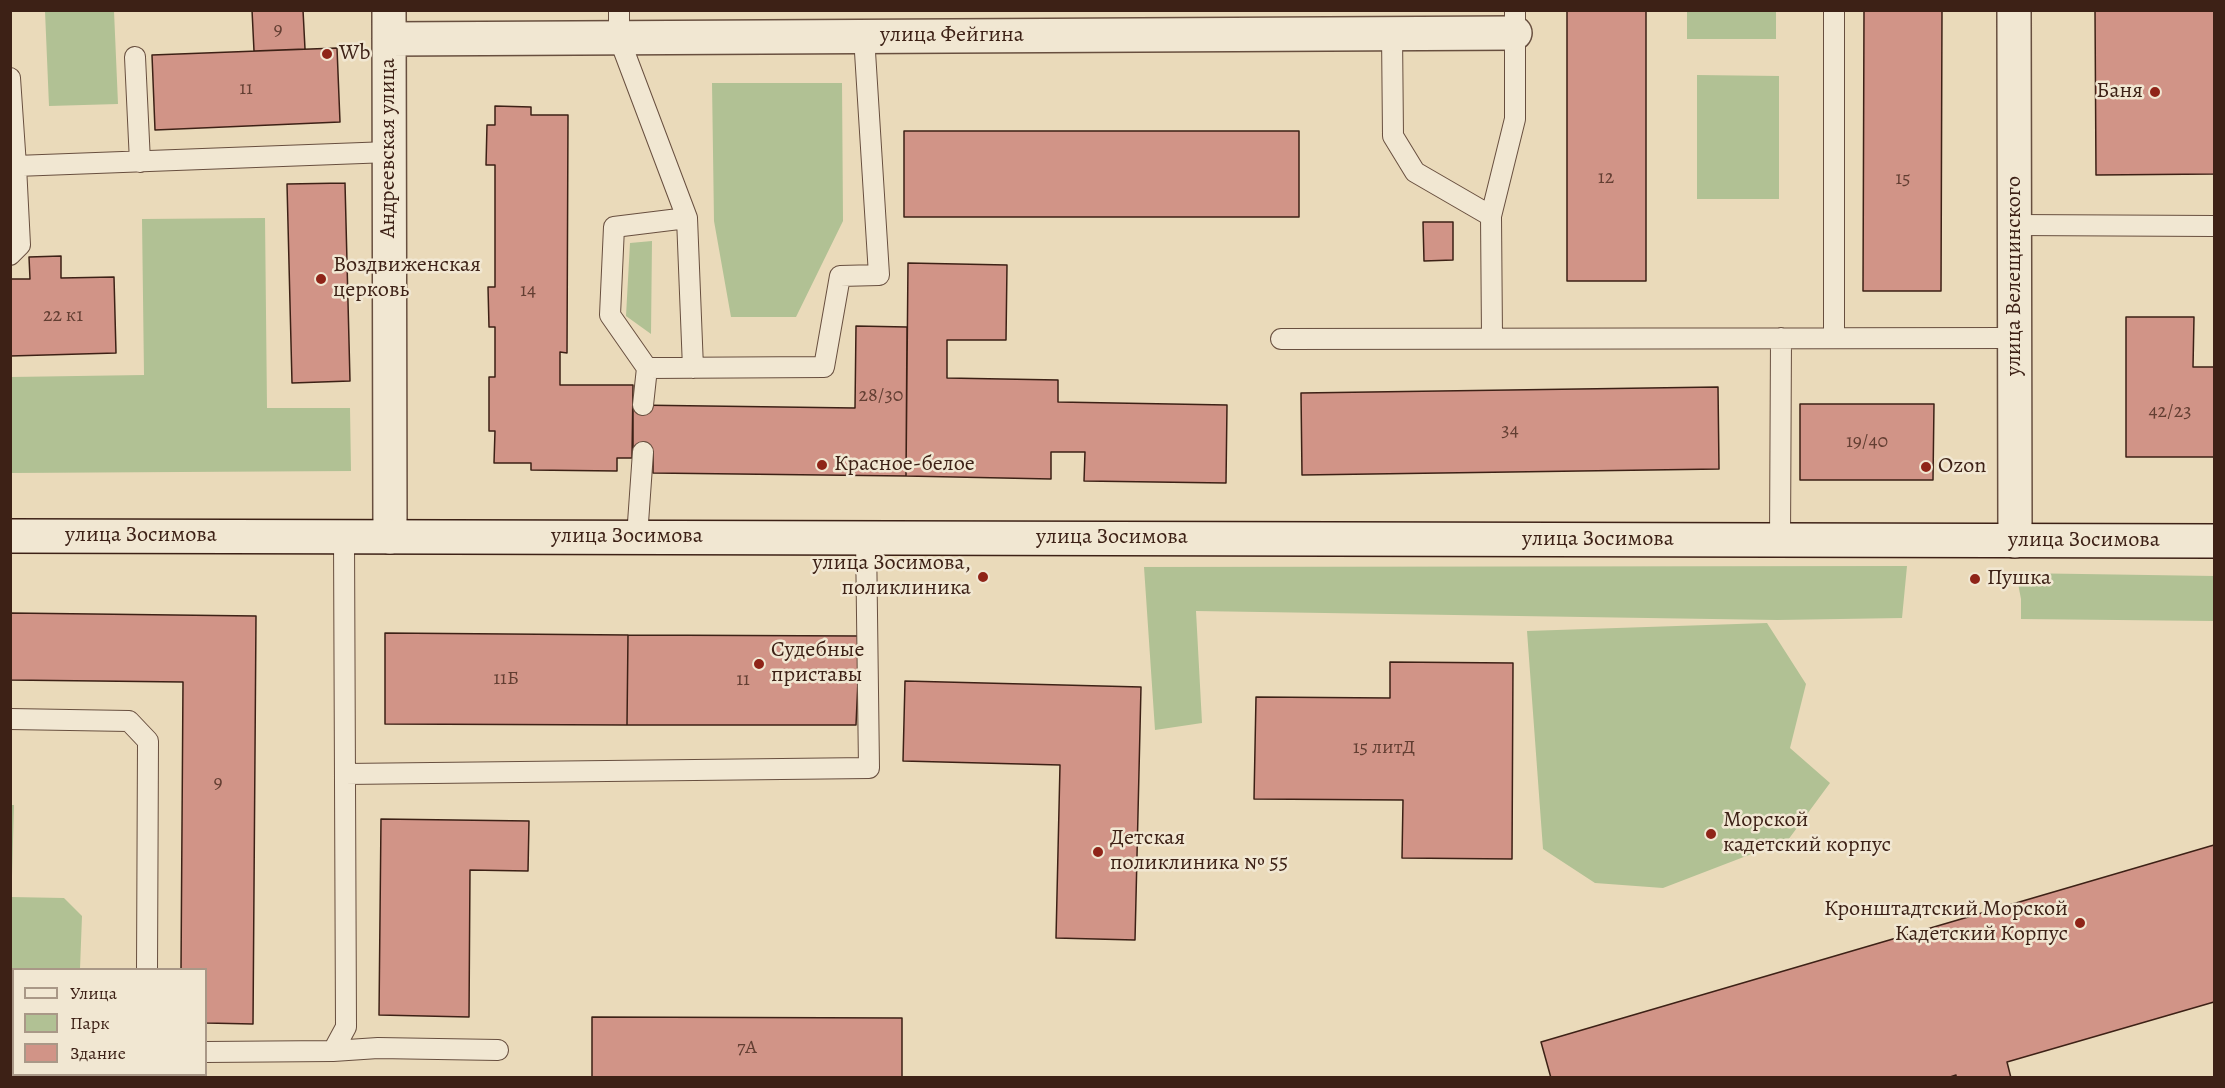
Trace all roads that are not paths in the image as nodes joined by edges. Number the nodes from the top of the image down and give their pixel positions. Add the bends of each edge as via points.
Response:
1 (1834, 10) edge
2 (2014, 10) edge
3 (1515, 22) edge
4 (619, 24) edge
5 (389, 25) edge
6 (1392, 33) junction
7 (864, 36) junction
8 (135, 57) dead end
9 (10, 78) edge
10 (389, 152) junction
11 (140, 162) junction
12 (16, 166) junction
13 (1491, 216) junction
14 (687, 218) junction
15 (2014, 225) junction
16 (2214, 226) edge
17 (10, 255) edge
18 (1492, 338) junction
19 (1781, 338) junction
20 (1834, 338) junction
21 (2014, 338) junction
22 (1281, 339) dead end
23 (647, 368) junction
24 (693, 368) junction
25 (643, 405) dead end
26 (643, 452) dead end
27 (10, 536) edge
28 (344, 537) junction
29 (390, 537) junction
30 (637, 537) junction
31 (866, 538) junction
32 (1780, 540) junction
33 (2015, 541) junction
34 (2214, 541) edge
35 (10, 720) edge
36 (345, 774) junction
37 (147, 968) edge
38 (498, 1050) dead end
39 (333, 1051) junction
40 (207, 1052) edge

1 - 20 lane
2 - 15 main road, улица Велещинского
3 - 6 main road, улица Фейгина
3 - 13 lane via 1515,119
4 - 5 main road, улица Фейгина
4 - 7 main road, улица Фейгина
4 - 14 lane
5 - 10 main road, Андреевская улица
6 - 7 main road, улица Фейгина
6 - 13 lane via 1393,136 1415,172
7 - 24 lane via 879,275 840,276 824,367
8 - 11 lane
9 - 12 lane
10 - 11 lane
10 - 29 main road, Андреевская улица
11 - 12 lane
12 - 17 lane via 20,245
13 - 18 lane
14 - 23 lane via 614,227 610,315
14 - 24 lane
15 - 16 lane
15 - 21 main road, улица Велещинского
18 - 19 lane
18 - 22 lane
19 - 20 lane
19 - 32 lane
20 - 21 lane
21 - 33 main road, улица Велещинского
23 - 24 lane
23 - 25 lane
26 - 30 lane
27 - 28 main road, улица Зосимова
28 - 29 main road, улица Зосимова
28 - 36 lane
29 - 30 main road, улица Зосимова
30 - 31 main road, улица Зосимова
31 - 32 main road, улица Зосимова
31 - 36 lane via 869,768
32 - 33 main road, улица Зосимова
33 - 34 main road, улица Зосимова
35 - 37 lane via 129,721 148,741
36 - 39 lane via 346,1027
38 - 39 lane
39 - 40 lane

